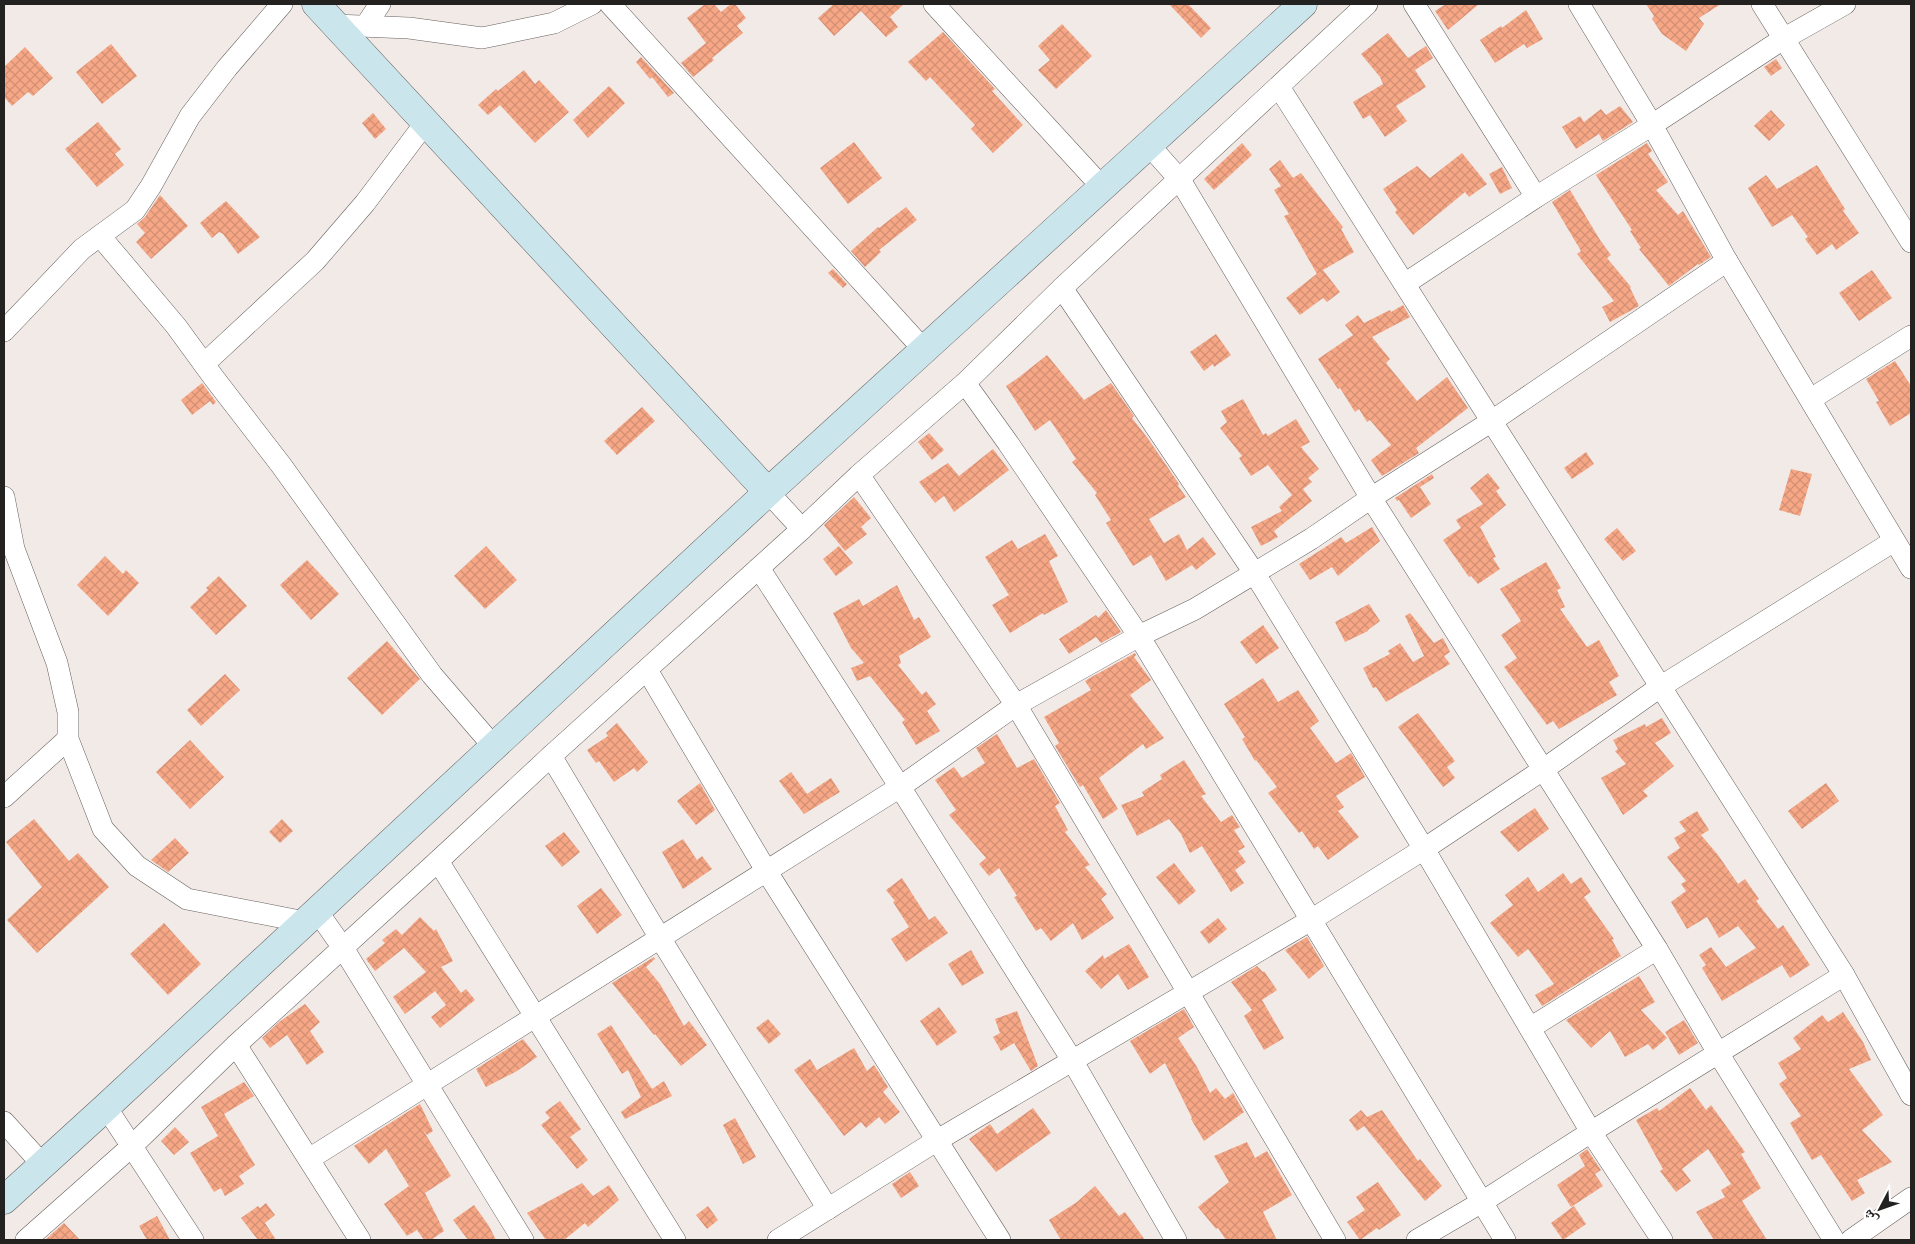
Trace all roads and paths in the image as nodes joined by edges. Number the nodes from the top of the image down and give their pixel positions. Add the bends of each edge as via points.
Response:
1 (282, 4) edge
2 (316, 4) edge
3 (380, 4) edge
4 (592, 4) edge
5 (610, 4) edge
6 (934, 4) edge
7 (1303, 4) edge
8 (1414, 4) edge
9 (1579, 4) edge
10 (1762, 4) edge
11 (1845, 4) edge
12 (1364, 5) edge
13 (335, 25) junction
14 (366, 25) junction
15 (1784, 39) junction
16 (1280, 87) junction
17 (426, 122) junction
18 (1652, 125) junction
19 (1149, 146) junction
20 (1180, 180) junction
21 (1102, 187) junction
22 (1536, 196) junction
23 (100, 236) junction
24 (1911, 242) edge
25 (1727, 262) junction
26 (1406, 283) junction
27 (1062, 288) junction
28 (4, 331) edge
29 (1911, 336) edge
30 (924, 350) junction
31 (204, 364) junction
32 (966, 383) junction
33 (1811, 400) junction
34 (1492, 421) junction
35 (859, 475) junction
36 (768, 492) junction
37 (4, 497) edge
38 (1371, 498) junction
39 (802, 529) junction
40 (1894, 541) junction
41 (759, 568) junction
42 (1911, 568) edge
43 (1256, 574) junction
44 (1139, 636) junction
45 (646, 670) junction
46 (1660, 687) junction
47 (1016, 705) junction
48 (68, 739) junction
49 (494, 747) junction
50 (551, 756) junction
51 (1544, 769) junction
52 (900, 787) junction
53 (4, 797) edge
54 (1424, 849) junction
55 (438, 861) junction
56 (767, 872) junction
57 (311, 916) junction
58 (1311, 920) junction
59 (660, 938) junction
60 (342, 948) junction
61 (1657, 949) junction
62 (1844, 975) junction
63 (1188, 992) junction
64 (536, 1015) junction
65 (1530, 1028) junction
66 (236, 1045) junction
67 (1718, 1053) junction
68 (1072, 1060) junction
69 (427, 1085) junction
70 (1911, 1095) edge
71 (106, 1107) junction
72 (4, 1122) edge
73 (1591, 1132) junction
74 (936, 1141) junction
75 (132, 1146) junction
76 (309, 1159) junction
77 (43, 1165) junction
78 (1911, 1198) edge
79 (4, 1200) edge
80 (1482, 1202) junction
81 (828, 1209) junction
82 (26, 1240) edge
83 (193, 1240) edge
84 (360, 1240) edge
85 (523, 1240) edge
86 (675, 1240) edge
87 (778, 1240) edge
88 (1000, 1240) edge
89 (1176, 1240) edge
90 (1335, 1240) edge
91 (1417, 1240) edge
92 (1505, 1240) edge
93 (1662, 1240) edge
94 (1834, 1240) edge
95 (1851, 1240) edge

1 - 23 street via 190,116 152,186 135,210
2 - 13 street
3 - 14 street
4 - 14 street via 554,23 482,38
5 - 30 street
6 - 21 street
7 - 19 street
8 - 22 street
9 - 18 street
10 - 15 street
11 - 15 street
12 - 16 street
13 - 14 street
13 - 17 street
15 - 18 street
15 - 24 street
16 - 20 street
16 - 26 street
17 - 31 street via 365,203 315,261
17 - 36 street
18 - 22 street
18 - 25 street
19 - 20 street
19 - 21 street
20 - 27 street
20 - 38 street
21 - 30 street
22 - 26 street
23 - 28 street via 82,249
23 - 31 street
25 - 33 street
25 - 34 street
26 - 34 street
27 - 32 street
27 - 43 street
29 - 33 street
30 - 36 street
31 - 49 street via 432,675
32 - 35 street
32 - 44 street
33 - 40 street
34 - 38 street
34 - 46 street
35 - 39 street
35 - 47 street
36 - 39 street
36 - 49 street
37 - 48 street via 14,549 56,663 68,712
38 - 43 street
38 - 51 street
39 - 41 street
40 - 42 street
40 - 46 street
41 - 45 street
41 - 52 street
43 - 44 street
43 - 54 street
44 - 47 street
44 - 58 street
45 - 50 street
45 - 56 street
46 - 51 street
46 - 62 street
47 - 52 street
47 - 63 street
48 - 53 street
48 - 57 street via 103,829 137,866 187,899
49 - 57 street
50 - 55 street
50 - 59 street
51 - 54 street
51 - 61 street
52 - 56 street
52 - 68 street
54 - 58 street
54 - 65 street
55 - 60 street
55 - 64 street
56 - 59 street
56 - 74 street
57 - 60 street
57 - 71 street
58 - 63 street
58 - 80 street
59 - 64 street
59 - 81 street
60 - 66 street
60 - 69 street
61 - 65 street
61 - 67 street
62 - 67 street
62 - 70 street
63 - 68 street
63 - 90 street
64 - 69 street
64 - 86 street
65 - 73 street
66 - 75 street
66 - 76 street
67 - 73 street
67 - 94 street
68 - 74 street
68 - 89 street
69 - 76 street
69 - 85 street
71 - 75 street
71 - 77 street
72 - 77 street
73 - 80 street
73 - 93 street
74 - 81 street
74 - 88 street
75 - 82 street
75 - 83 street
76 - 84 street
77 - 79 street
78 - 95 street
80 - 91 street
80 - 92 street
81 - 87 street

